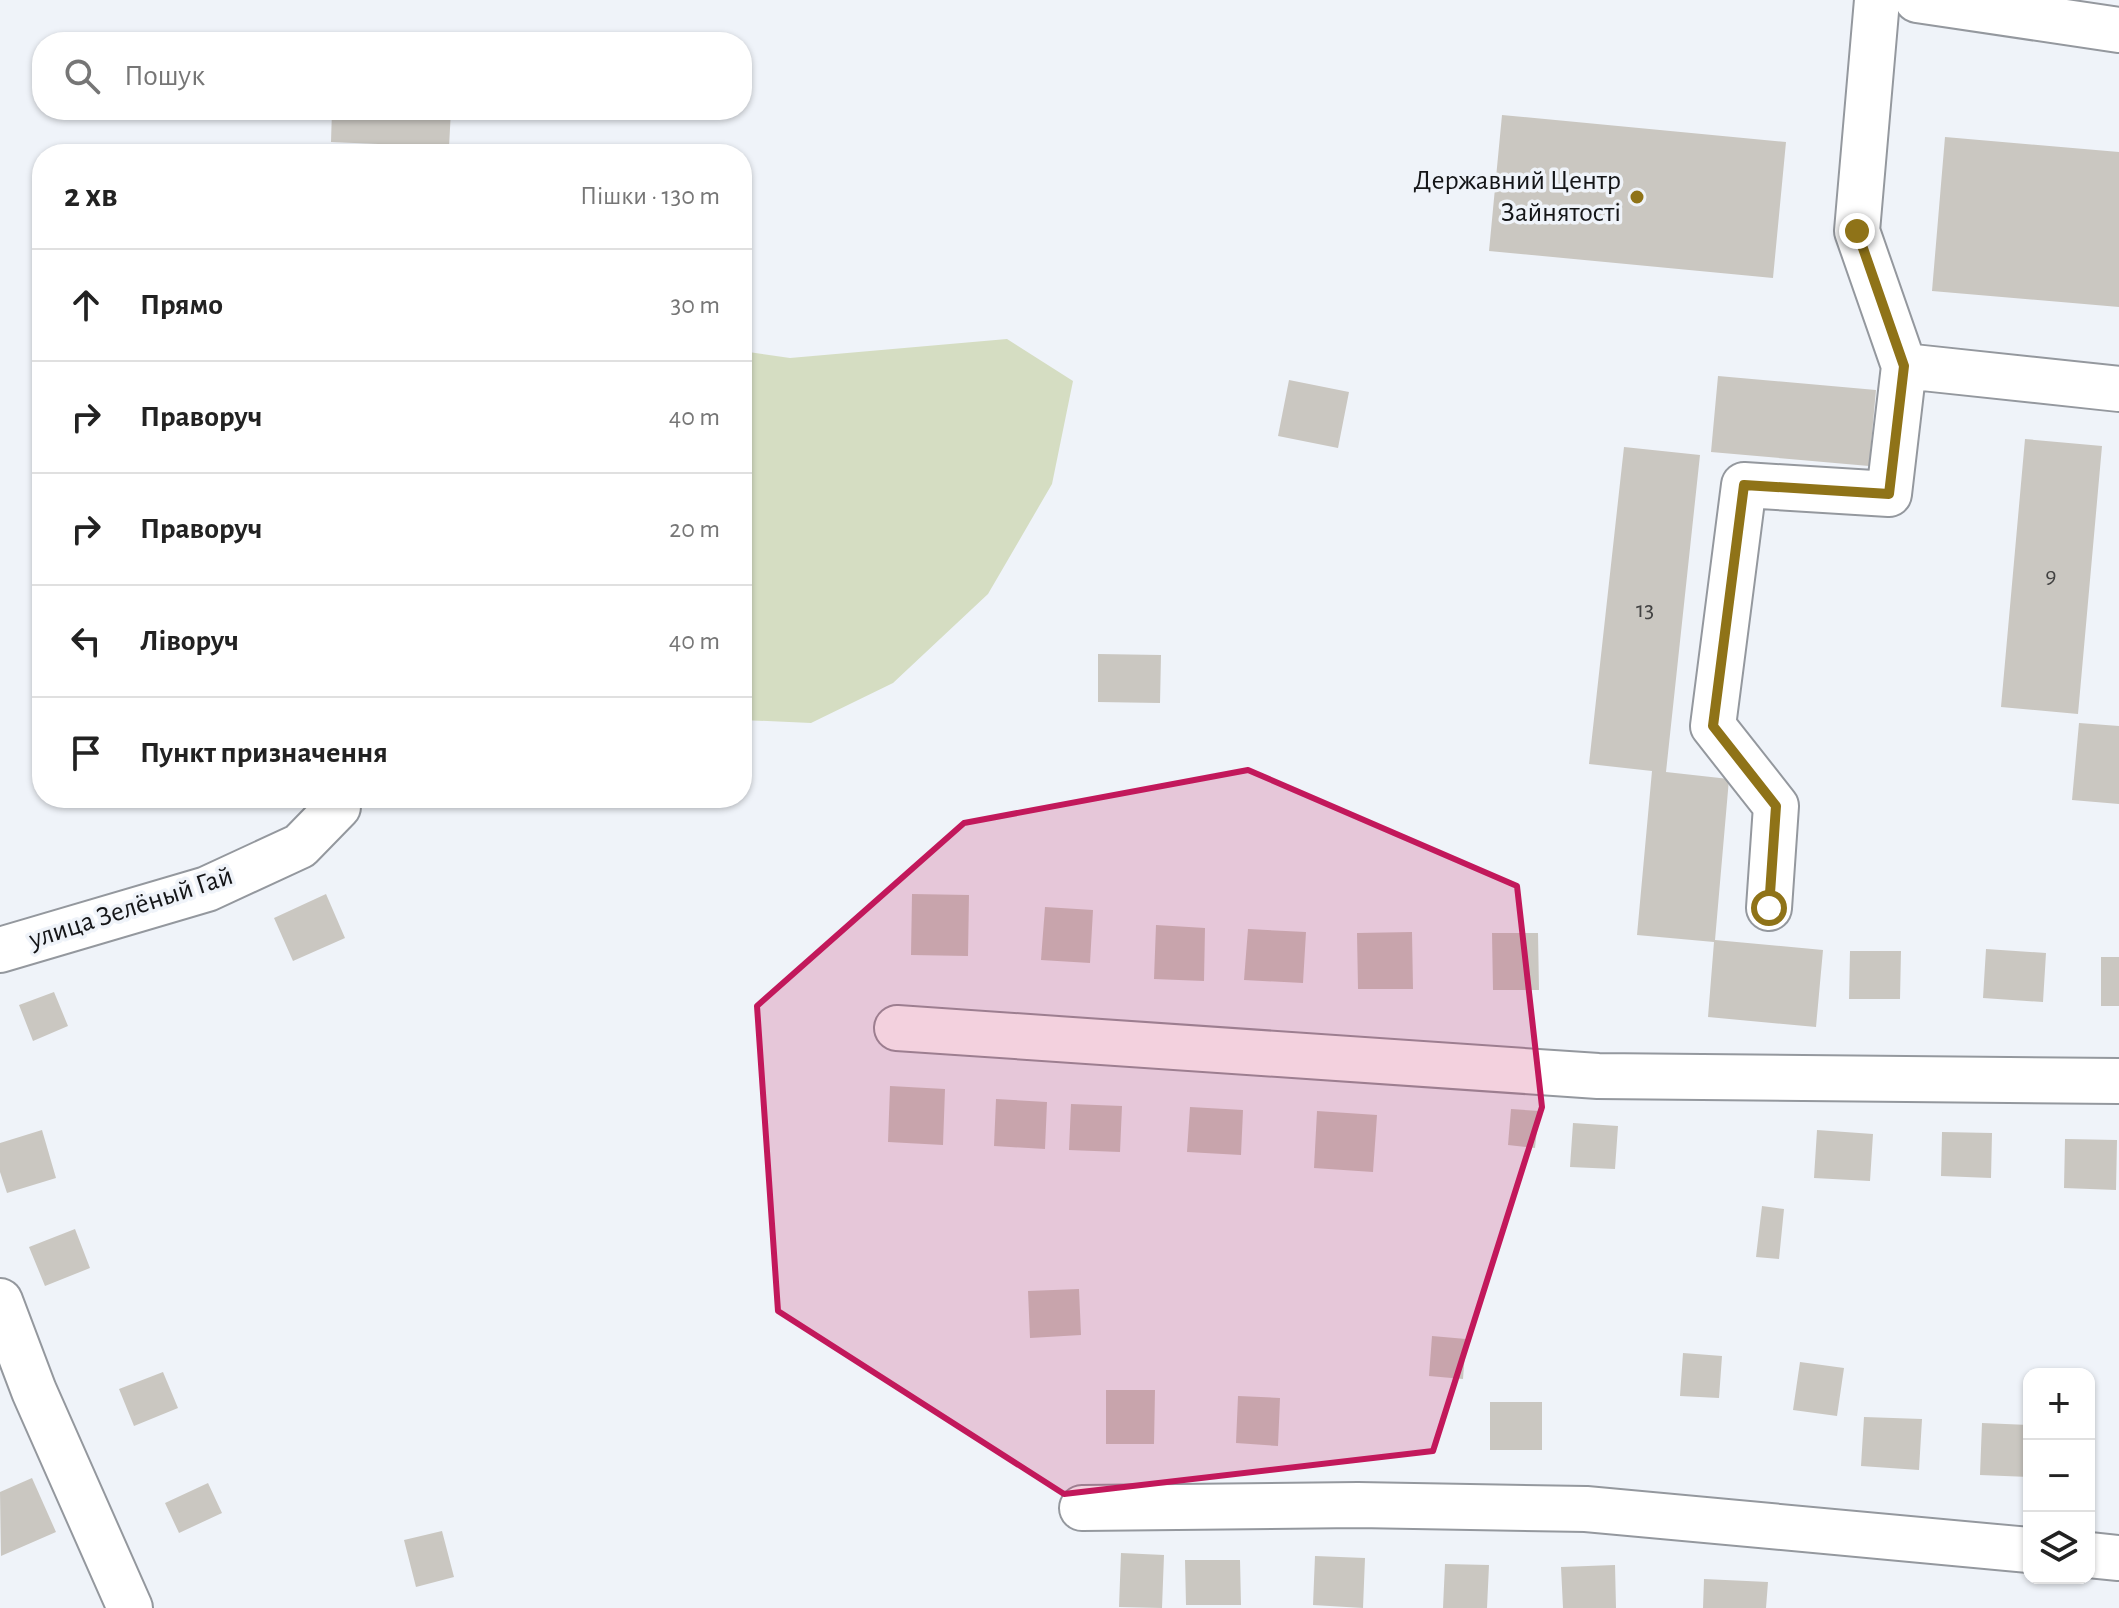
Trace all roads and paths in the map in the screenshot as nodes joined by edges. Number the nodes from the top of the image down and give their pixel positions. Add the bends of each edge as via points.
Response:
1 (1877, 0) edge
2 (1917, 0) edge
3 (2075, 11) edge
4 (2119, 30) edge
5 (1904, 366) junction
6 (2119, 389) edge
7 (337, 808) edge
8 (1769, 908) dead end
9 (0, 950) edge
10 (897, 1028) dead end
11 (2119, 1081) edge
12 (0, 1301) edge
13 (1082, 1508) dead end
14 (2023, 1549) edge
15 (2095, 1556) edge
16 (2119, 1558) edge
17 (130, 1608) edge

1 - 5 street via 1857,231
2 - 3 street
3 - 4 street
5 - 6 street
5 - 8 street via 1889,494 1744,485 1713,726 1776,806
7 - 9 street, улица Зелёный Гай via 300,846 207,889
10 - 11 street via 1598,1076
12 - 17 street
13 - 14 street via 1586,1509
15 - 16 street

